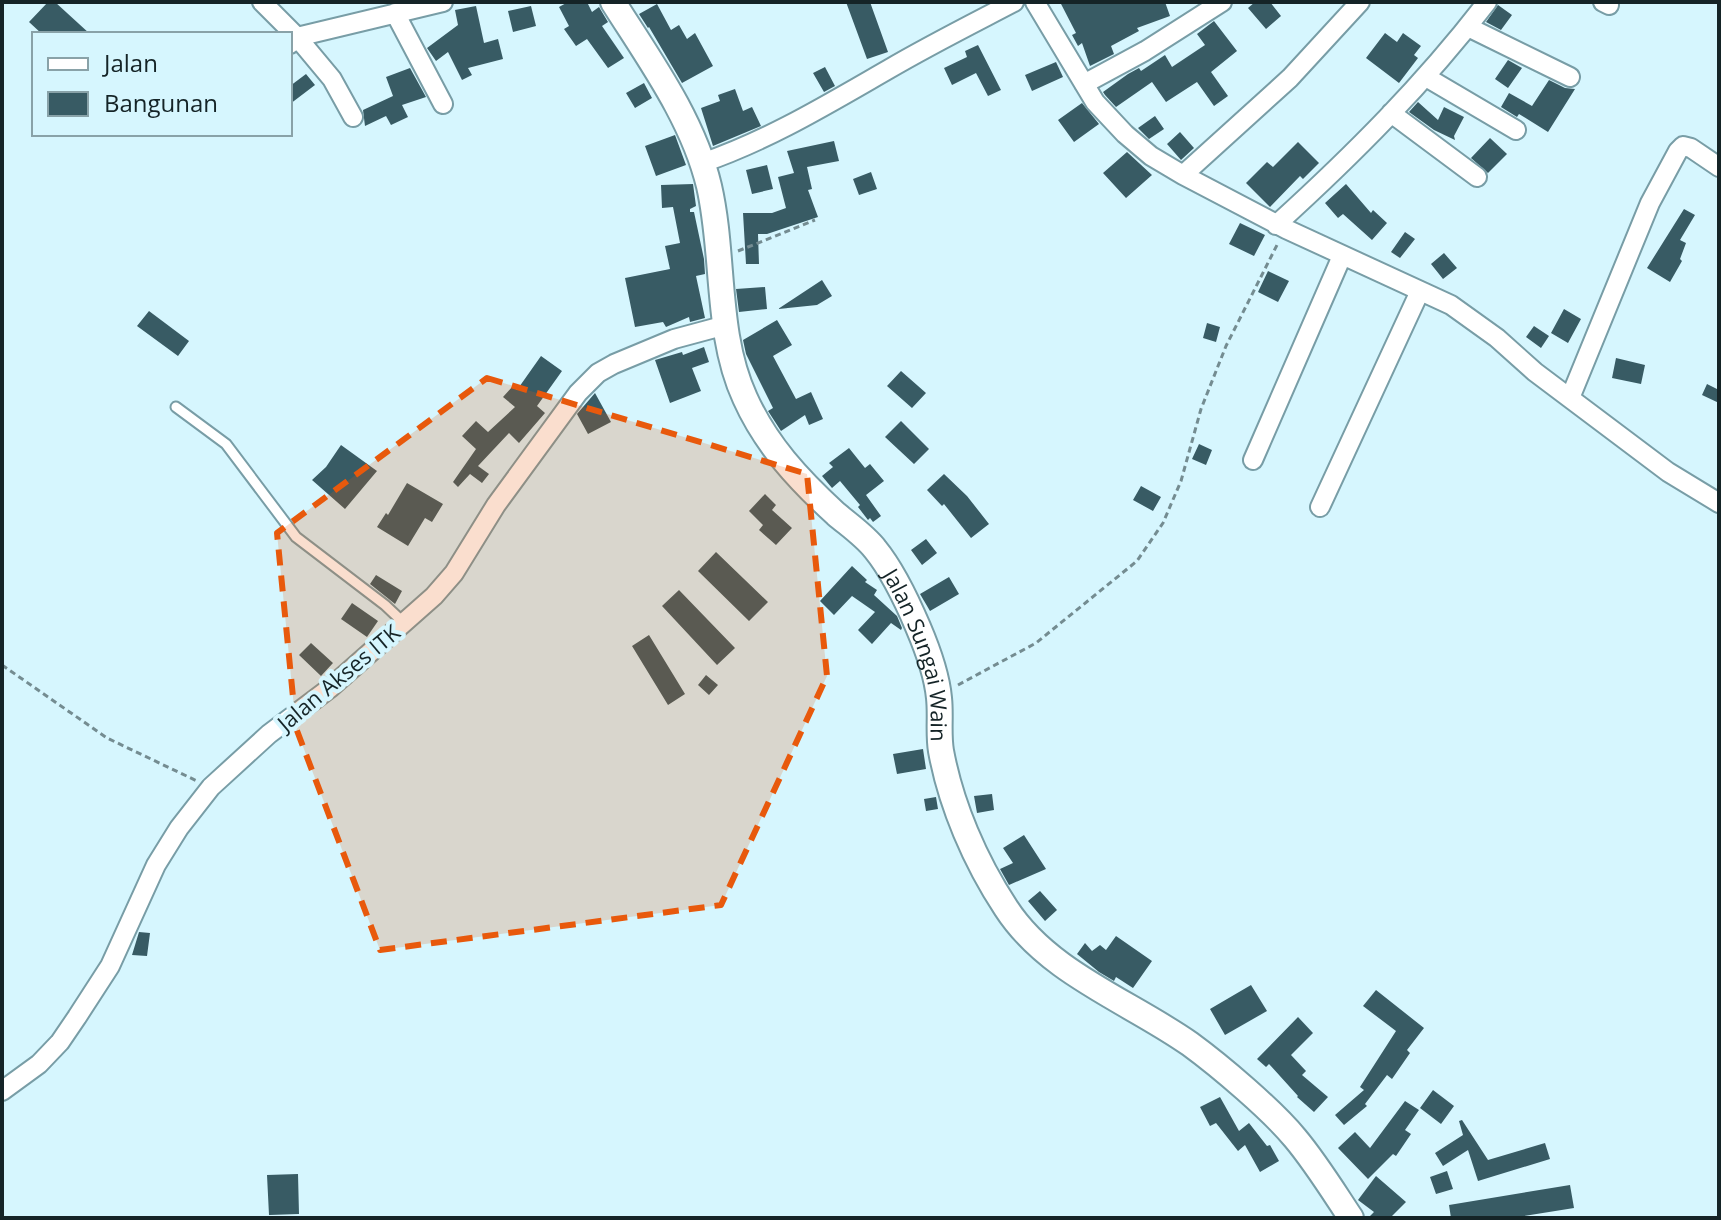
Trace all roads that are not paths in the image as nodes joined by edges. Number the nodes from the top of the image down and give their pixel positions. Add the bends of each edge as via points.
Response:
1 (262, 2) edge
2 (443, 2) edge
3 (613, 2) edge
4 (1014, 2) edge
5 (1035, 2) edge
6 (1222, 2) edge
7 (1360, 2) edge
8 (1487, 2) edge
9 (401, 8) edge
10 (1468, 27) junction
11 (286, 32) edge
12 (293, 40) edge
13 (1426, 77) junction
14 (1570, 77) dead end
15 (1084, 84) junction
16 (443, 104) dead end
17 (1391, 113) junction
18 (353, 117) dead end
19 (1516, 130) dead end
20 (702, 163) junction
21 (1719, 167) edge
22 (1183, 175) junction
23 (1477, 177) dead end
24 (1281, 227) junction
25 (1342, 256) junction
26 (1420, 291) junction
27 (726, 325) junction
28 (1570, 398) junction
29 (176, 407) dead end
30 (1253, 460) dead end
31 (1719, 503) edge
32 (1320, 507) dead end
33 (403, 622) junction
34 (2, 1091) edge
35 (1351, 1218) edge

1 - 11 street
2 - 9 street
3 - 20 street, Jalan Sungai Wain via 651,61
4 - 20 street via 796,123
5 - 15 street
6 - 15 street
7 - 22 street via 1290,78
8 - 10 street
9 - 12 street
9 - 16 street
10 - 13 street
10 - 14 street
12 - 18 street via 332,79
13 - 17 street
13 - 19 street
15 - 22 street via 1125,134
17 - 23 street
17 - 24 street
20 - 27 street, Jalan Sungai Wain
21 - 28 street via 1691,148 1678,151 1650,203
22 - 24 street
24 - 25 street
25 - 26 street
25 - 30 street
26 - 28 street via 1468,316
26 - 32 street
27 - 33 street, Jalan Akses ITK via 651,347 598,373 548,432 454,573
27 - 35 street, Jalan Sungai Wain via 734,369 765,436 789,469 874,548 895,579 919,630 939,696 940,747 951,796 1006,910 1034,942 1074,973 1191,1045 1244,1090 1294,1136
28 - 31 street via 1668,472
29 - 33 lane via 226,444 296,537
33 - 34 street, Jalan Akses ITK via 211,787 156,865 110,966 60,1042

